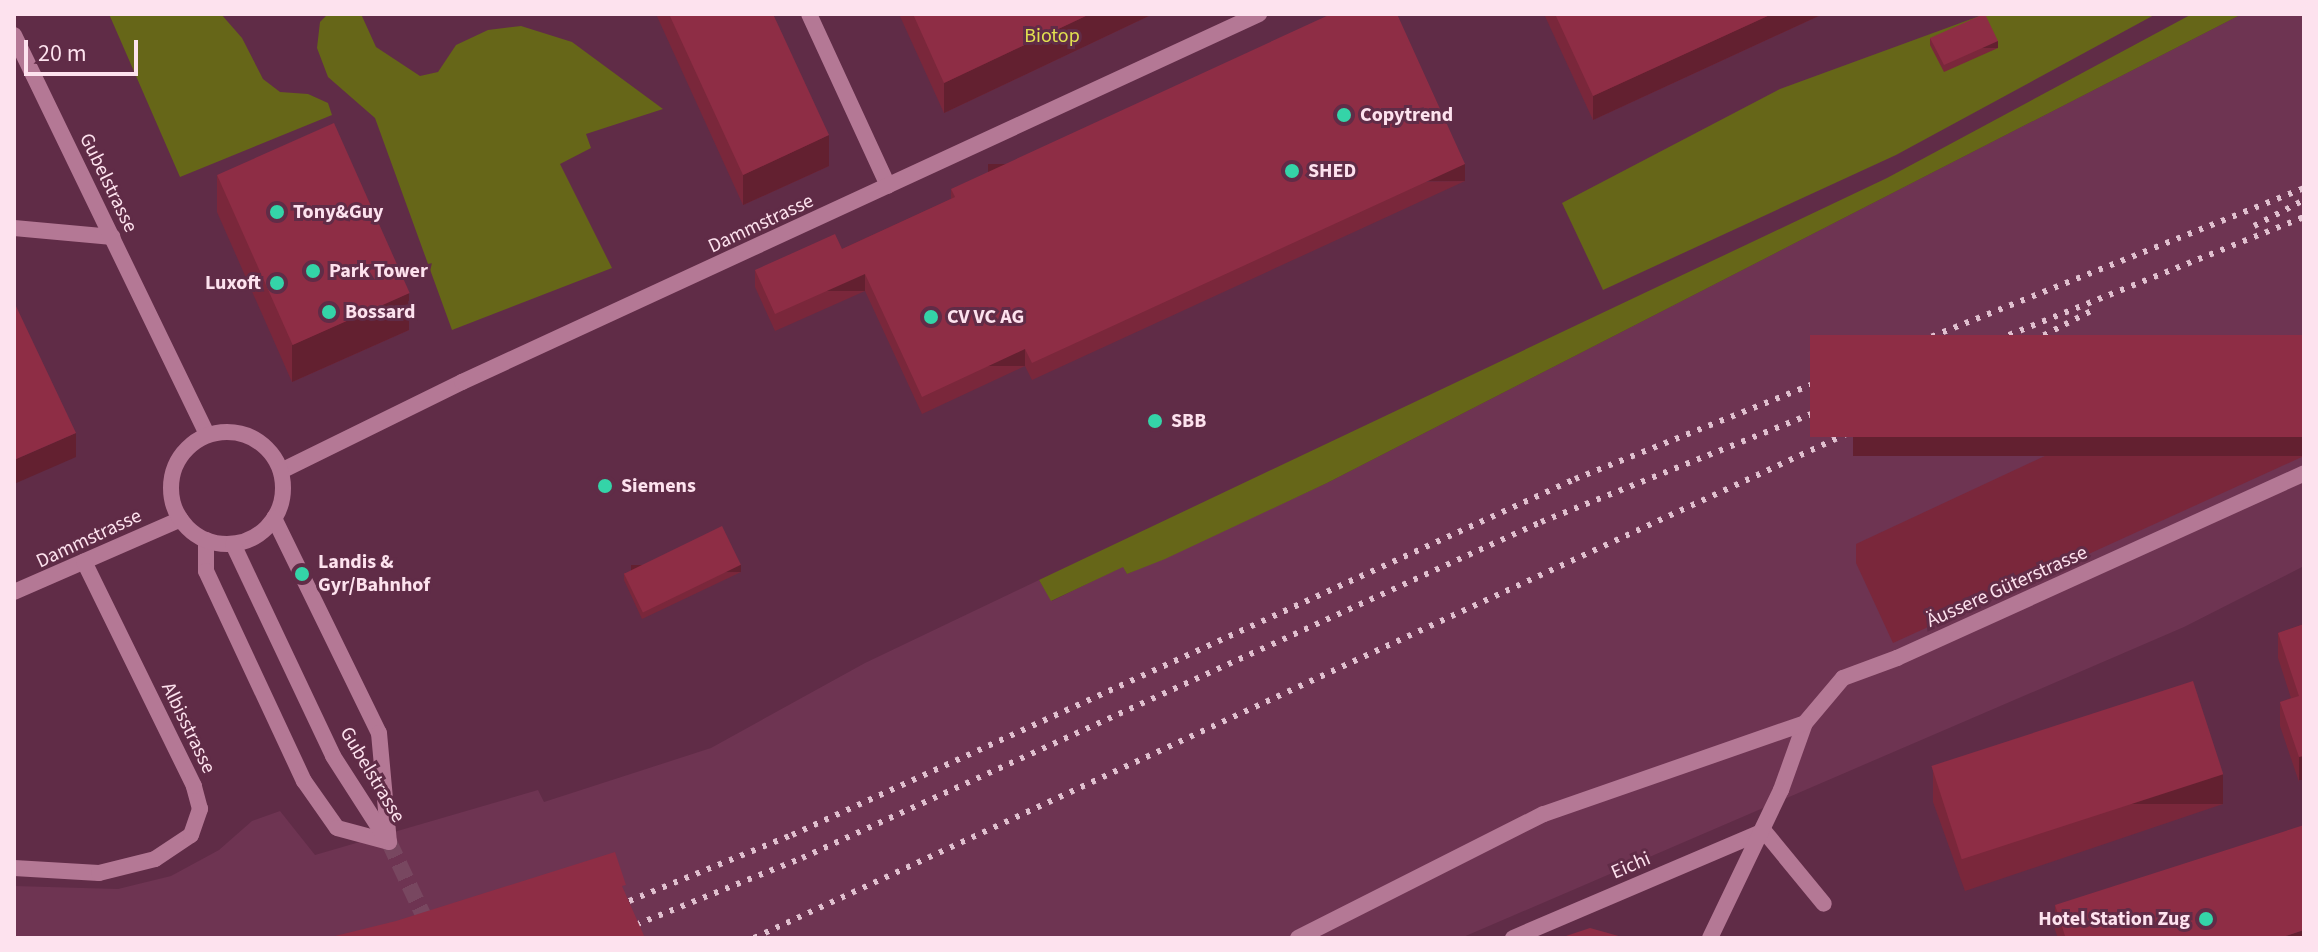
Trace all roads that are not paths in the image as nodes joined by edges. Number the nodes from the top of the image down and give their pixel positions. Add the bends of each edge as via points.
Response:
1 (809, 14) edge
2 (1259, 14) edge
3 (14, 35) edge
4 (888, 186) junction
5 (14, 228) edge
6 (113, 237) junction
7 (207, 435) junction
8 (281, 471) junction
9 (2304, 473) edge
10 (274, 518) junction
11 (181, 519) junction
12 (206, 540) junction
13 (233, 544) junction
14 (84, 561) junction
15 (14, 592) edge
16 (1805, 723) junction
17 (1764, 831) junction
18 (389, 842) junction
19 (14, 868) edge
20 (1824, 904) dead end
21 (1298, 938) edge
22 (1513, 938) edge
23 (1710, 938) edge

1 - 4 street
2 - 4 street, Dammstrasse
3 - 6 street, Gubelstrasse
4 - 8 street, Dammstrasse
5 - 6 street
6 - 7 street, Gubelstrasse
7 - 8 street via 225,432 259,442
7 - 11 street via 192,444 173,471 173,504
8 - 10 street via 283,487
9 - 16 street, Äussere Güterstrasse via 1843,678
10 - 13 street via 250,540
10 - 18 street, Gubelstrasse via 379,733
11 - 12 street
11 - 14 street, Dammstrasse
12 - 13 street
12 - 18 street via 206,571 304,781 337,828
13 - 18 street, Gubelstrasse via 333,756
14 - 15 street, Dammstrasse
14 - 19 street, Albisstrasse via 194,786 200,809 191,835 155,859 99,873
16 - 17 street, Äussere Güterstrasse
16 - 21 street via 1544,814
17 - 20 street
17 - 22 street, Eichi
17 - 23 street, Äussere Güterstrasse

